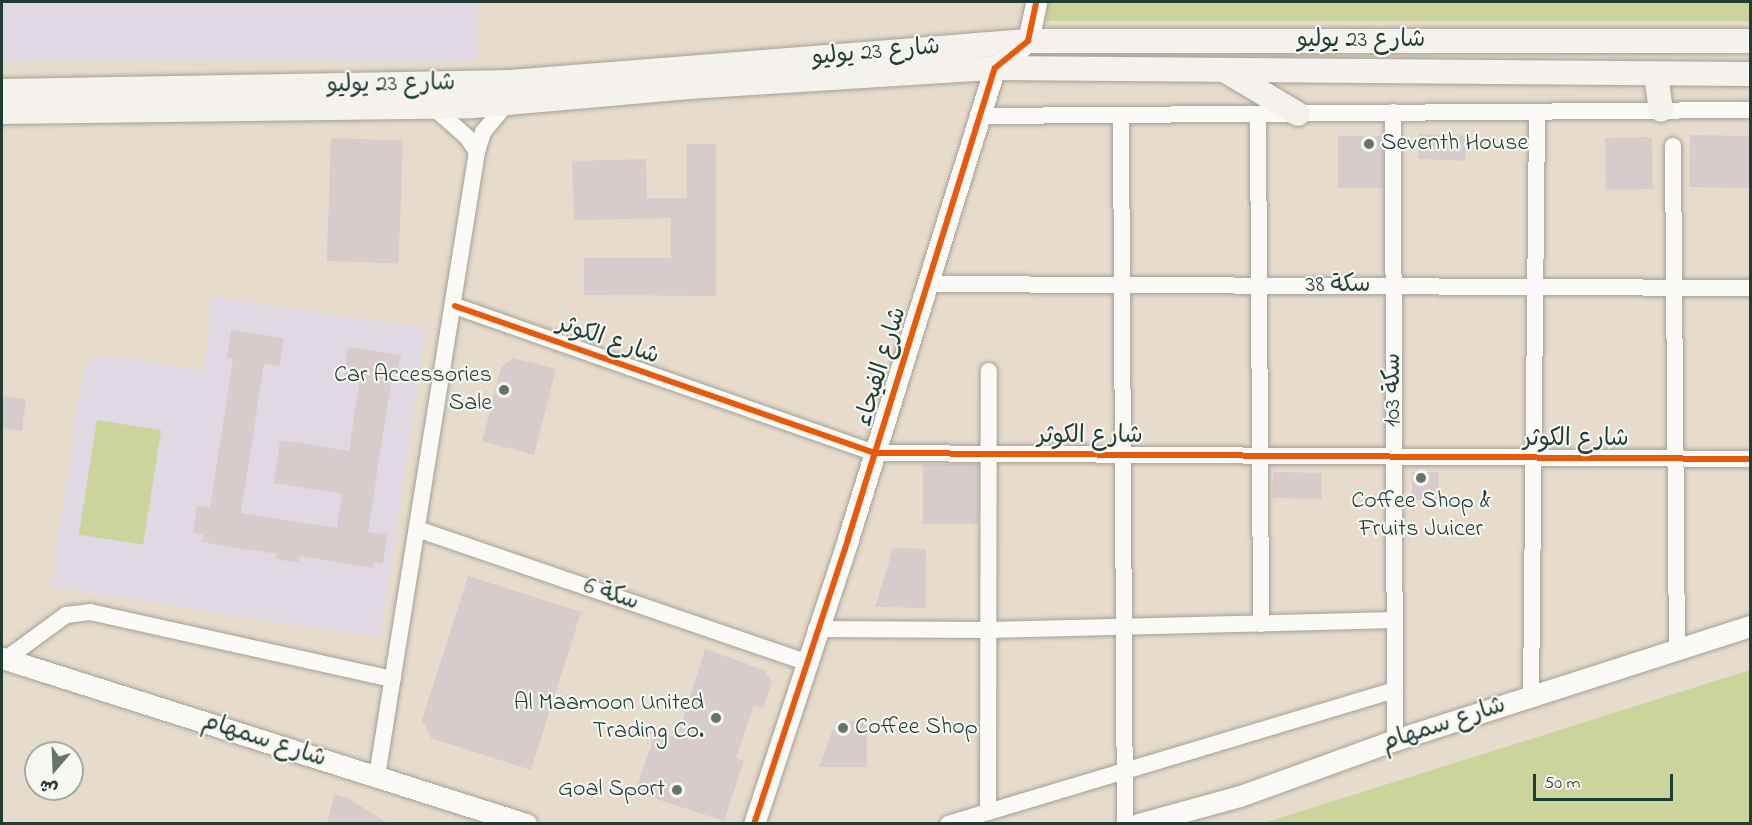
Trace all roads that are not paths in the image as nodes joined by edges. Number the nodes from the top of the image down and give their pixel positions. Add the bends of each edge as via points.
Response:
1 (1036, 2) edge
2 (1028, 41) junction
3 (1750, 41) edge
4 (995, 68) junction
5 (1226, 72) junction
6 (1750, 74) edge
7 (1656, 75) junction
8 (2, 91) edge
9 (507, 103) junction
10 (434, 107) junction
11 (1661, 110) junction
12 (1750, 110) edge
13 (2, 112) edge
14 (1393, 112) junction
15 (1537, 112) junction
16 (1258, 114) junction
17 (1298, 114) junction
18 (980, 116) junction
19 (1121, 118) junction
20 (1673, 146) dead end
21 (477, 152) junction
22 (926, 284) junction
23 (1122, 285) junction
24 (1259, 285) junction
25 (1394, 286) junction
26 (1535, 287) junction
27 (1674, 287) junction
28 (1750, 288) edge
29 (454, 306) junction
30 (989, 371) dead end
31 (875, 453) junction
32 (988, 454) junction
33 (1123, 455) junction
34 (1260, 456) junction
35 (1394, 456) junction
36 (1533, 458) junction
37 (1676, 459) junction
38 (1750, 459) edge
39 (417, 529) junction
40 (1395, 620) junction
41 (1261, 624) junction
42 (1124, 626) junction
43 (1750, 626) edge
44 (816, 629) junction
45 (988, 630) junction
46 (1677, 650) junction
47 (4, 659) edge
48 (805, 662) junction
49 (393, 679) junction
50 (1395, 690) junction
51 (1531, 698) junction
52 (1395, 740) junction
53 (1125, 771) junction
54 (377, 776) junction
55 (988, 811) junction
56 (526, 824) edge
57 (754, 824) edge
58 (948, 824) edge
59 (1125, 824) edge
60 (1138, 824) edge

1 - 2 street
2 - 3 main road, شارع 23 يوليو
2 - 4 street
2 - 8 main road, شارع 23 يوليو via 510,82
4 - 5 main road, شارع 23 يوليو
4 - 9 main road, شارع 23 يوليو
4 - 18 street, شارع الفيحاء
5 - 7 main road, شارع 23 يوليو
5 - 17 main road
6 - 7 main road, شارع 23 يوليو
7 - 11 main road
9 - 10 main road, شارع 23 يوليو
9 - 21 street via 483,132
10 - 13 main road, شارع 23 يوليو
10 - 21 street via 467,137
11 - 12 street
11 - 15 street
14 - 15 street
14 - 17 street
14 - 25 street, سكة 103
15 - 26 street
16 - 17 street
16 - 19 street
16 - 24 street
18 - 19 street
18 - 22 street, شارع الفيحاء
19 - 23 street
20 - 27 street
21 - 29 street
22 - 23 street, سكة 38
22 - 31 street, شارع الفيحاء
23 - 24 street, سكة 38
23 - 33 street
24 - 25 street, سكة 38
24 - 34 street
25 - 26 street, سكة 38
25 - 35 street, سكة 103
26 - 27 street, سكة 38
26 - 36 street
27 - 28 street, سكة 38
27 - 37 street
29 - 31 street, شارع الكوثر
29 - 39 street
30 - 32 street
31 - 32 street, شارع الكوثر
31 - 44 street, شارع الفيحاء
32 - 33 street, شارع الكوثر
32 - 45 street
33 - 34 street, شارع الكوثر
33 - 42 street
34 - 35 street, شارع الكوثر
34 - 41 street
35 - 36 street, شارع الكوثر
35 - 40 street, سكة 103
36 - 37 street, شارع الكوثر
36 - 51 street
37 - 38 street, شارع الكوثر
37 - 46 street
39 - 48 street, سكة 6
39 - 49 street
40 - 41 street
40 - 50 street, سكة 103
41 - 42 street
42 - 45 street
42 - 53 street
43 - 46 street, شارع سمهام
44 - 45 street
44 - 48 street, شارع الفيحاء
45 - 55 street
46 - 51 street, شارع سمهام
47 - 49 street via 66,615 90,612
47 - 54 street, شارع سمهام
48 - 57 street, شارع الفيحاء
49 - 54 street
50 - 52 street, سكة 103
50 - 53 street
51 - 52 street, شارع سمهام
52 - 60 street, شارع سمهام via 1240,796
53 - 55 street
53 - 59 street
54 - 56 street, شارع سمهام
55 - 58 street

